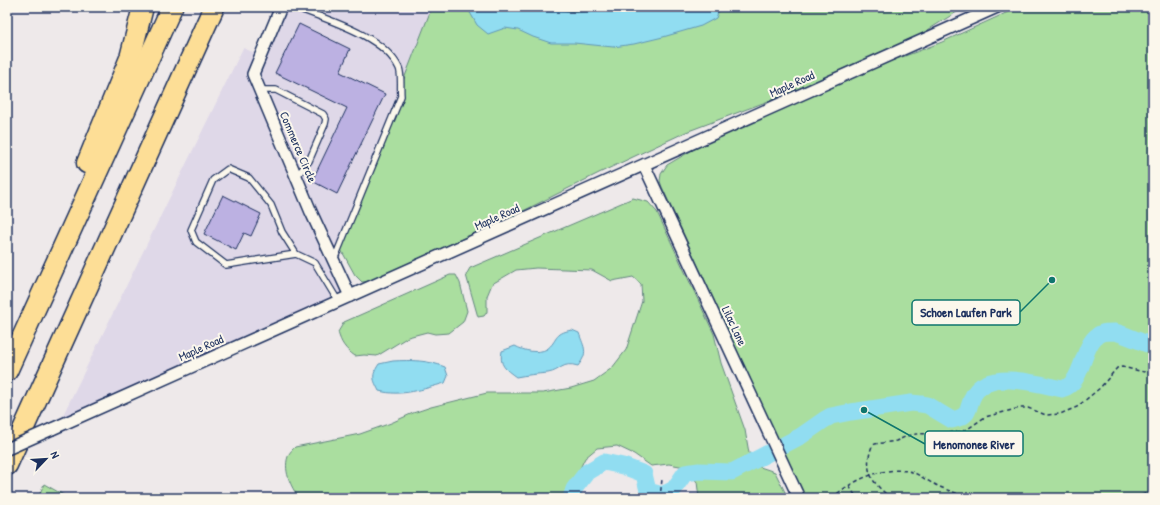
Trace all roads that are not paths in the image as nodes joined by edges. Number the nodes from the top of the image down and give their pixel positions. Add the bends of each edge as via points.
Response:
1 (143, 7) edge
2 (172, 7) edge
3 (214, 7) edge
4 (280, 7) edge
5 (295, 7) edge
6 (997, 7) edge
7 (973, 12) edge
8 (260, 90) junction
9 (644, 165) junction
10 (296, 177) junction
11 (296, 254) junction
12 (334, 261) junction
13 (350, 296) junction
14 (338, 301) junction
15 (7, 361) edge
16 (7, 370) edge
17 (7, 449) edge
18 (7, 465) edge
19 (799, 498) edge

1 - 15 highway via 130,58
2 - 16 highway
3 - 18 highway
4 - 8 street, Commerce Circle via 253,74
5 - 12 lane via 362,34 388,52 400,69 401,96
6 - 7 street, Maple Road
7 - 9 street, Maple Road
8 - 10 street, Commerce Circle
8 - 10 lane via 276,90 323,114 326,119 309,161
9 - 13 street, Maple Road
9 - 19 street, Lilac Lane
10 - 12 street, Commerce Circle
11 - 11 lane via 226,265 196,242 191,230 214,180 228,169 249,178 271,205 282,232
11 - 14 lane via 316,263
12 - 13 street, Commerce Circle
13 - 14 street, Maple Road
14 - 17 street, Maple Road, bridge

